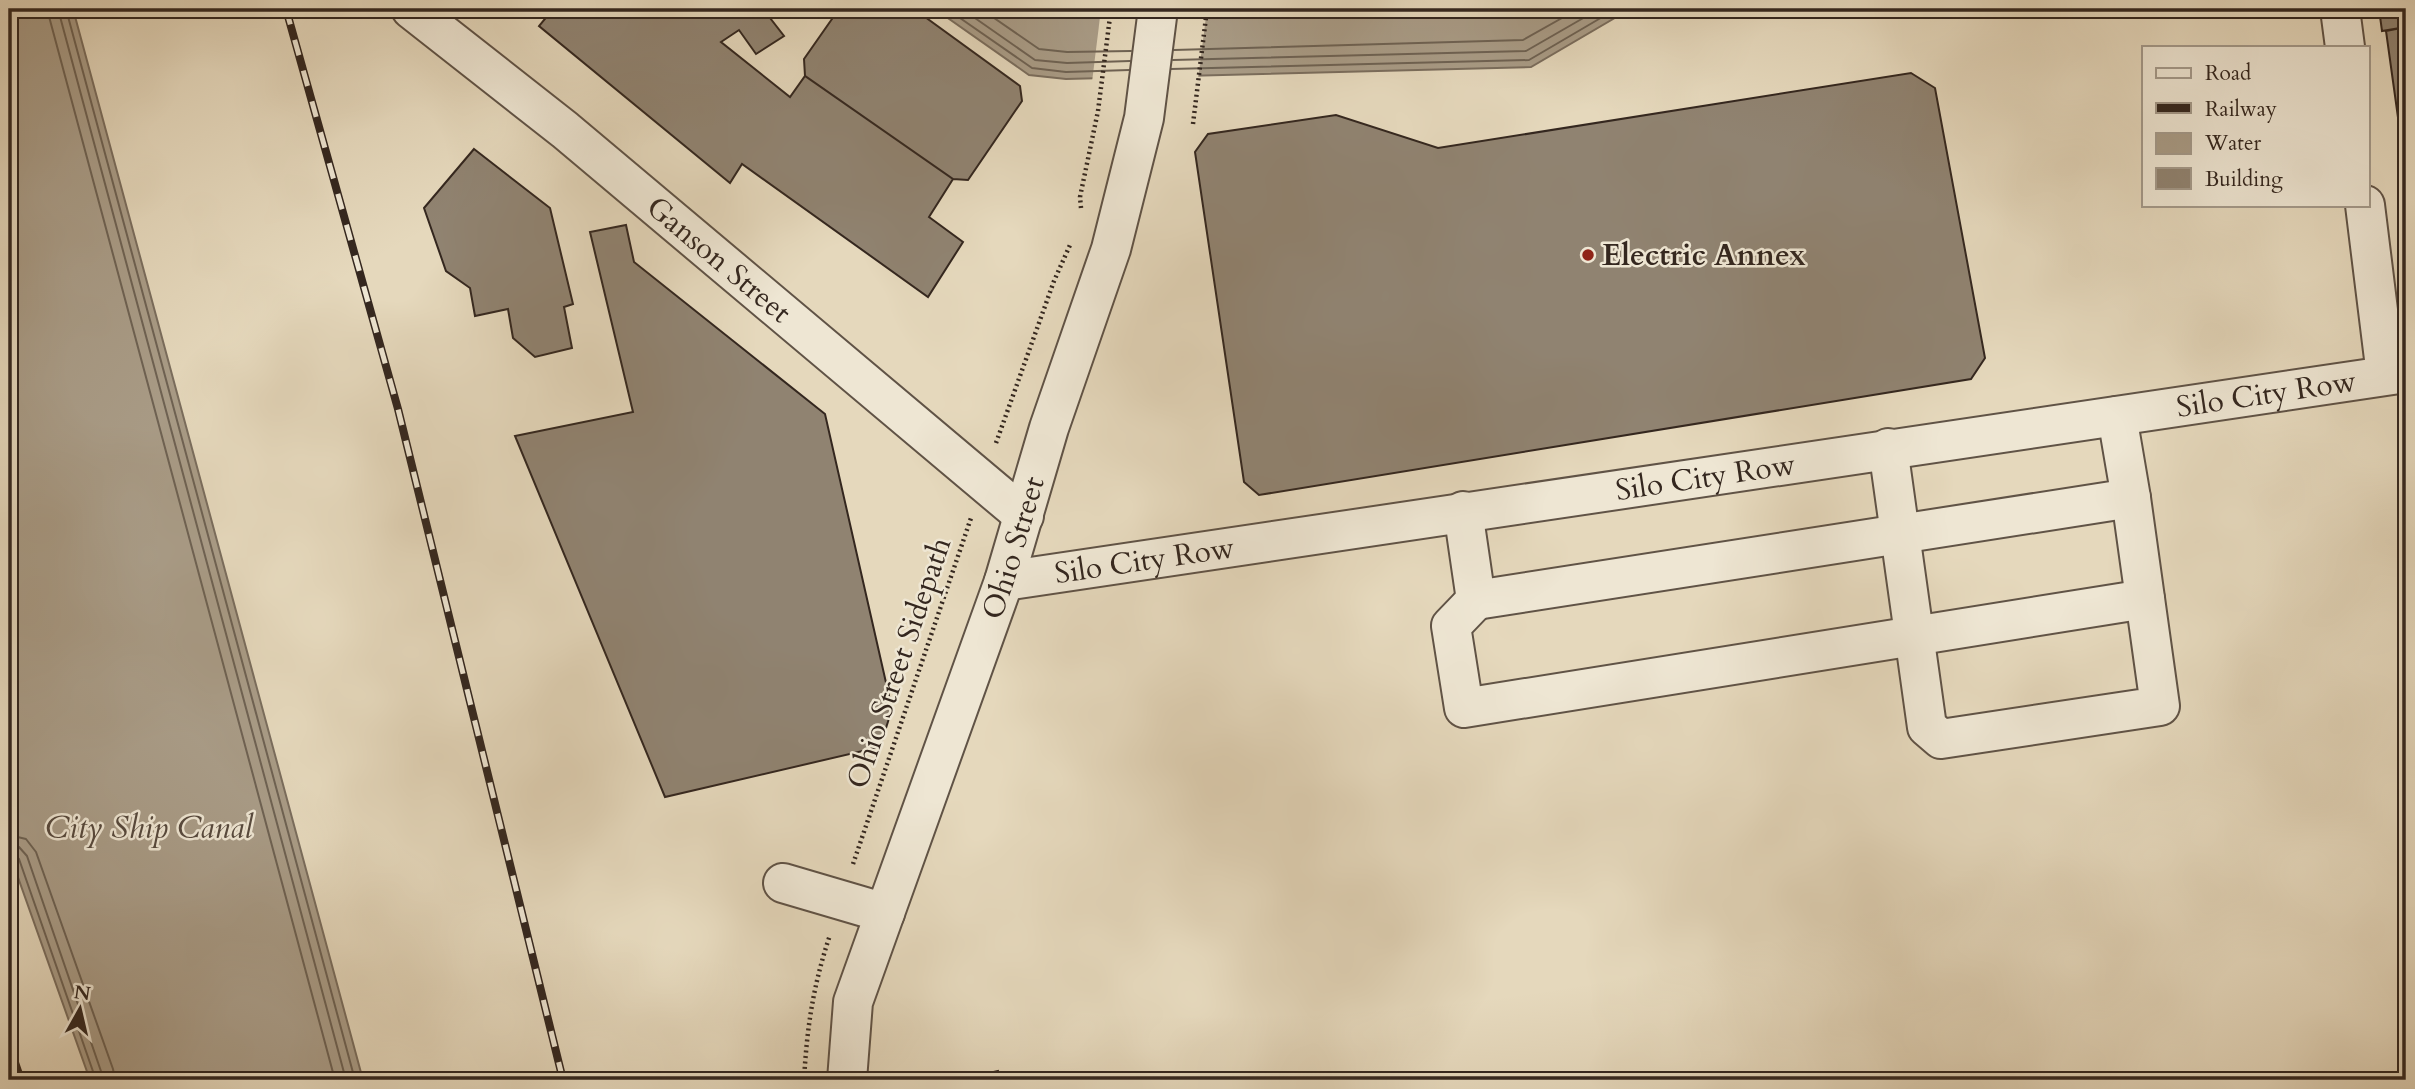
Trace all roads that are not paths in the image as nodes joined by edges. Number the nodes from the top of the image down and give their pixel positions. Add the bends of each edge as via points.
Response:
1 (411, 9) edge
2 (1158, 9) edge
3 (2340, 9) edge
4 (2345, 46) edge
5 (2365, 206) edge
6 (2396, 374) edge
7 (2117, 416) junction
8 (1888, 448) junction
9 (2131, 498) junction
10 (1463, 511) junction
11 (1024, 516) junction
12 (1898, 534) junction
13 (1004, 581) junction
14 (2145, 599) junction
15 (1476, 600) junction
16 (1916, 636) junction
17 (783, 883) dead end
18 (885, 913) junction
19 (847, 1080) edge

1 - 11 street, Ganson Street via 565,130
2 - 11 street, Ohio Street via 1144,118 1111,249
3 - 4 street
5 - 6 street
6 - 7 street, Silo City Row
7 - 8 street, Silo City Row
7 - 9 street
8 - 10 street, Silo City Row
8 - 12 street
9 - 12 street
9 - 14 street
10 - 13 street, Silo City Row
10 - 15 street
11 - 13 street, Ohio Street
12 - 15 street
12 - 16 street
13 - 18 street, Ohio Street
14 - 16 street
14 - 16 street via 2160,706 1941,739 1927,727
15 - 16 street via 1451,626 1464,708
17 - 18 street
18 - 19 street, Ohio Street via 853,1002

